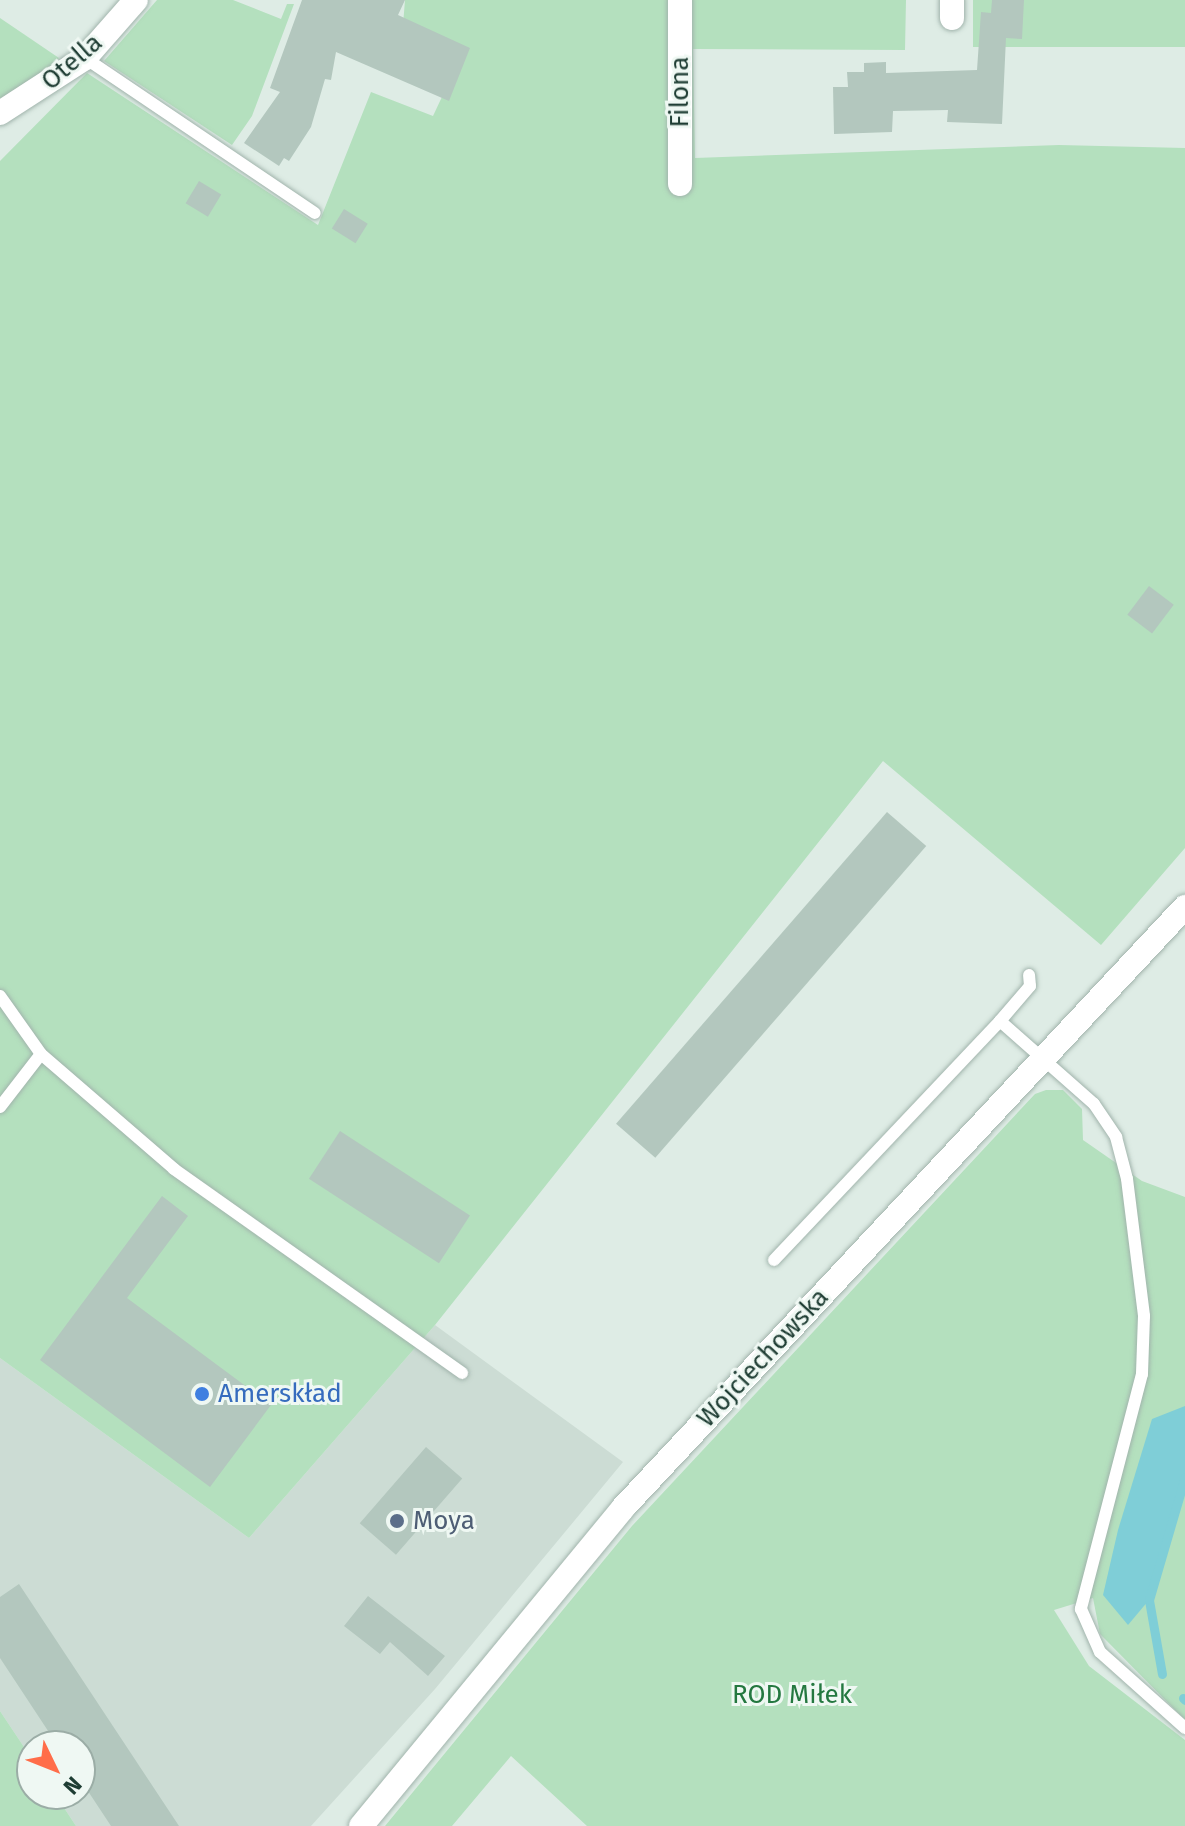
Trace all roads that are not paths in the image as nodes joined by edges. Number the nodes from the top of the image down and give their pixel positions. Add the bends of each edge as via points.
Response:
1 (136, 0) edge
2 (680, 0) edge
3 (85, 58) junction
4 (0, 113) edge
5 (680, 184) dead end
6 (315, 213) dead end
7 (1185, 907) edge
8 (1029, 975) dead end
9 (0, 996) edge
10 (1000, 1021) junction
11 (41, 1054) junction
12 (1043, 1059) junction
13 (0, 1107) edge
14 (774, 1260) dead end
15 (462, 1373) dead end
16 (1185, 1728) edge
17 (361, 1826) edge

1 - 3 street, Otella
2 - 5 street, Filona
3 - 4 street, Otella
3 - 6 lane
7 - 12 street, Wojciechowska
8 - 10 lane via 1030,986 1015,996
9 - 11 lane
10 - 12 lane
10 - 14 lane via 939,1075 787,1237
11 - 13 lane
11 - 15 lane via 174,1169
12 - 16 lane via 1094,1104 1116,1137 1144,1316 1142,1374 1081,1609 1100,1652
12 - 17 street, Wojciechowska via 623,1508

